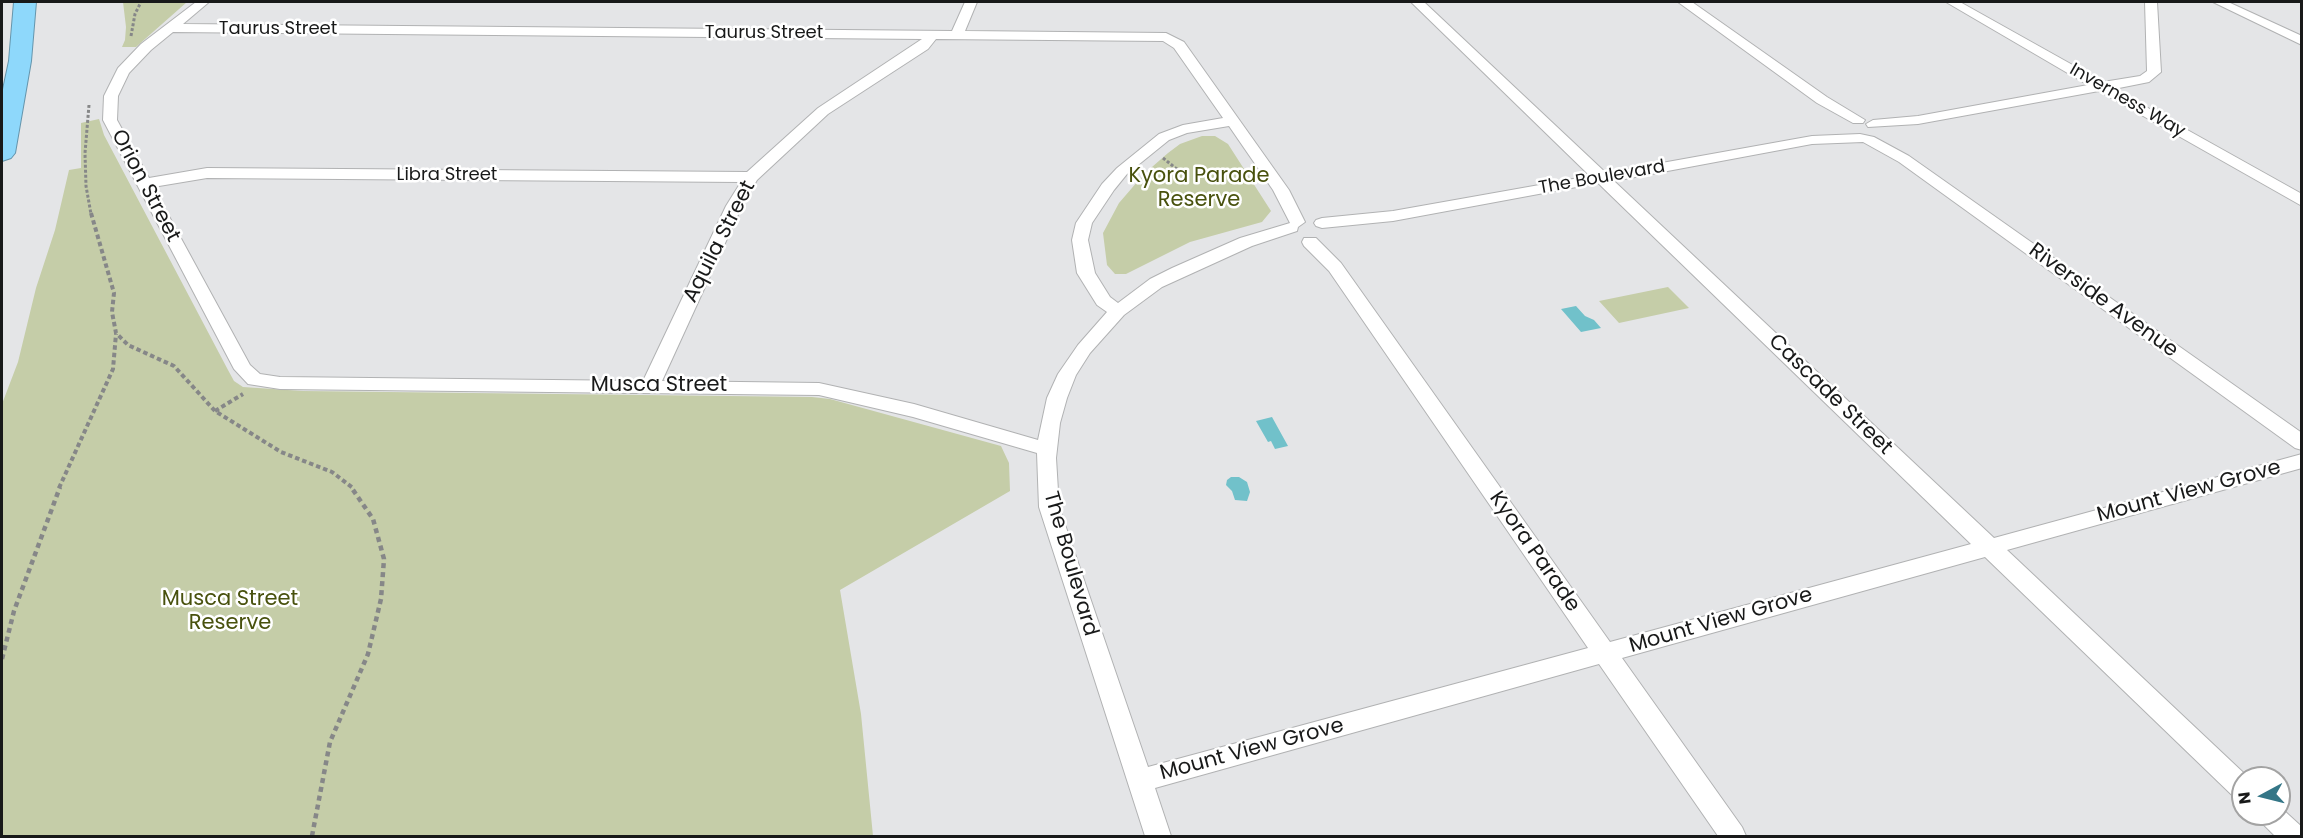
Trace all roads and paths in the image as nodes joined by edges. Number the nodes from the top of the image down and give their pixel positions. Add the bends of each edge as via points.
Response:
1 (25, 2) edge
2 (141, 2) edge
3 (203, 2) edge
4 (1417, 2) edge
5 (1684, 2) edge
6 (1952, 2) edge
7 (2151, 2) edge
8 (2219, 2) edge
9 (971, 4) edge
10 (168, 28) junction
11 (933, 34) junction
12 (963, 34) junction
13 (130, 41) dead end
14 (2301, 41) edge
15 (2102, 87) junction
16 (90, 101) dead end
17 (1232, 121) junction
18 (1864, 130) junction
19 (2, 153) edge
20 (1161, 157) dead end
21 (751, 177) junction
22 (1188, 178) dead end
23 (1602, 178) junction
24 (144, 184) junction
25 (2301, 201) edge
26 (1311, 231) junction
27 (1118, 311) junction
28 (116, 333) junction
29 (264, 382) junction
30 (650, 386) junction
31 (215, 411) junction
32 (2301, 443) edge
33 (1046, 449) junction
34 (2301, 461) edge
35 (1988, 546) junction
36 (1605, 654) junction
37 (2, 659) edge
38 (2231, 778) edge
39 (1139, 781) junction
40 (2282, 826) edge
41 (312, 837) edge
42 (1158, 837) edge
43 (1733, 837) edge
44 (2293, 837) edge

1 - 19 highway via 20,61
2 - 13 path
3 - 10 street, Orion Street
4 - 23 street, Cascade Street
5 - 18 street, Riverside Avenue
6 - 15 street, Inverness Way
7 - 15 street, The Boulevard via 2154,72 2144,79
8 - 14 street
9 - 12 street via 971,19
10 - 11 street, Taurus Street
10 - 24 street, Orion Street via 123,71 111,96 110,120
11 - 12 street, Taurus Street
11 - 21 street, Aquila Street via 923,46 823,111
12 - 17 street, Taurus Street via 1171,38
15 - 18 street, The Boulevard
15 - 25 street, Inverness Way
16 - 28 path via 85,153 87,186 114,293
17 - 26 street, Taurus Street
17 - 27 street via 1183,129 1164,137 1122,171 1084,223 1080,240 1086,273 1102,301
18 - 23 street, The Boulevard
18 - 32 street, Riverside Avenue
20 - 22 path
21 - 24 street, Libra Street via 207,173
21 - 30 street, Aquila Street
23 - 26 street, The Boulevard
23 - 35 street, Cascade Street
24 - 29 street, Orion Street via 243,369 255,380
26 - 27 street, The Boulevard via 1219,254 1156,283
26 - 36 street, Kyora Parade
27 - 33 street, The Boulevard via 1100,327 1067,374 1057,398
28 - 31 path via 128,345 174,366
28 - 37 path via 113,369 53,501 14,611
29 - 30 street, Musca Street
29 - 31 path
30 - 33 street, Musca Street via 819,388
31 - 41 path via 281,452 332,472 355,490 373,519 384,559 381,598 368,654 330,742
33 - 39 street, The Boulevard via 1049,507
34 - 35 street, Mount View Grove
35 - 36 street, Mount View Grove
35 - 38 street, Cascade Street
36 - 39 street, Mount View Grove
36 - 43 street, Kyora Parade
39 - 42 street, The Boulevard
40 - 44 street

